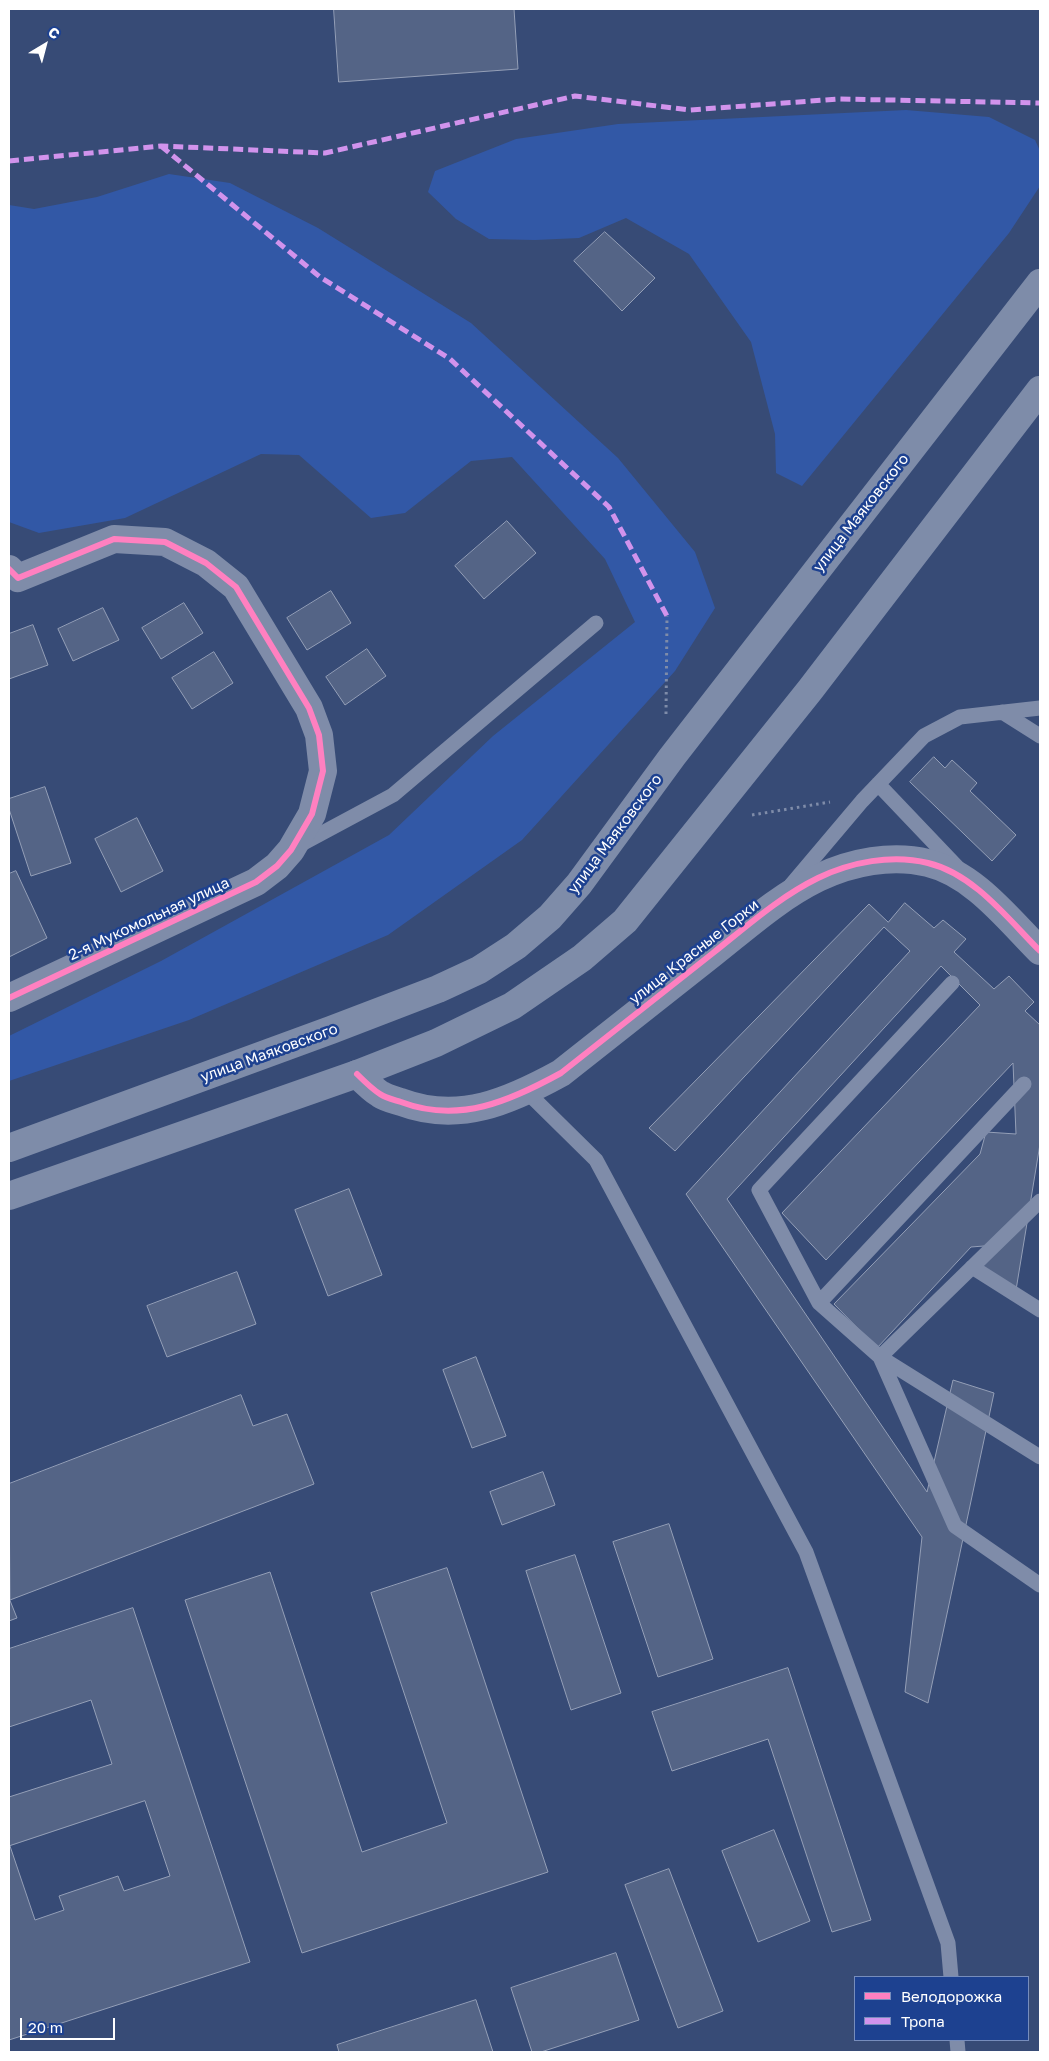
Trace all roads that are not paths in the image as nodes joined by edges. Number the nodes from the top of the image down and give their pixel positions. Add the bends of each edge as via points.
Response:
1 (1040, 282) edge
2 (1040, 390) edge
3 (12, 576) edge
4 (596, 622) dead end
5 (1040, 708) edge
6 (1002, 712) junction
7 (1040, 736) edge
8 (878, 784) junction
9 (291, 850) junction
10 (986, 896) junction
11 (773, 905) junction
12 (1040, 951) edge
13 (952, 983) dead end
14 (9, 998) edge
15 (357, 1074) junction
16 (1024, 1084) dead end
17 (528, 1092) junction
18 (9, 1148) edge
19 (9, 1196) edge
20 (1040, 1201) edge
21 (972, 1267) junction
22 (819, 1303) junction
23 (1040, 1310) edge
24 (880, 1358) junction
25 (1040, 1457) edge
26 (1040, 1585) edge
27 (951, 1976) edge

1 - 18 main road, улица Маяковского via 672,757 579,884 550,917 516,946 479,970 438,989
2 - 15 main road via 810,690 625,921 559,975 512,1006 436,1044
3 - 9 street via 114,539 165,542 206,563 236,587 309,708 319,735 323,771 312,814
4 - 9 lane via 393,795
5 - 6 lane
6 - 7 lane
6 - 8 lane via 960,717 924,736
8 - 10 lane
8 - 11 lane
9 - 14 street, 2-я Мукомольная улица via 256,882
10 - 11 street, улица Красные Горки via 960,876 930,863 897,858 856,864 818,878
10 - 12 street, улица Красные Горки
11 - 17 street, улица Красные Горки via 561,1074
13 - 22 lane via 759,1190
15 - 17 street, улица Красные Горки via 380,1094 410,1106 440,1112 499,1103
15 - 19 main road
16 - 22 lane
17 - 27 lane via 596,1160 806,1552 948,1943
20 - 21 lane
21 - 23 lane
21 - 24 lane
22 - 24 lane
24 - 25 lane
24 - 26 lane via 955,1526

